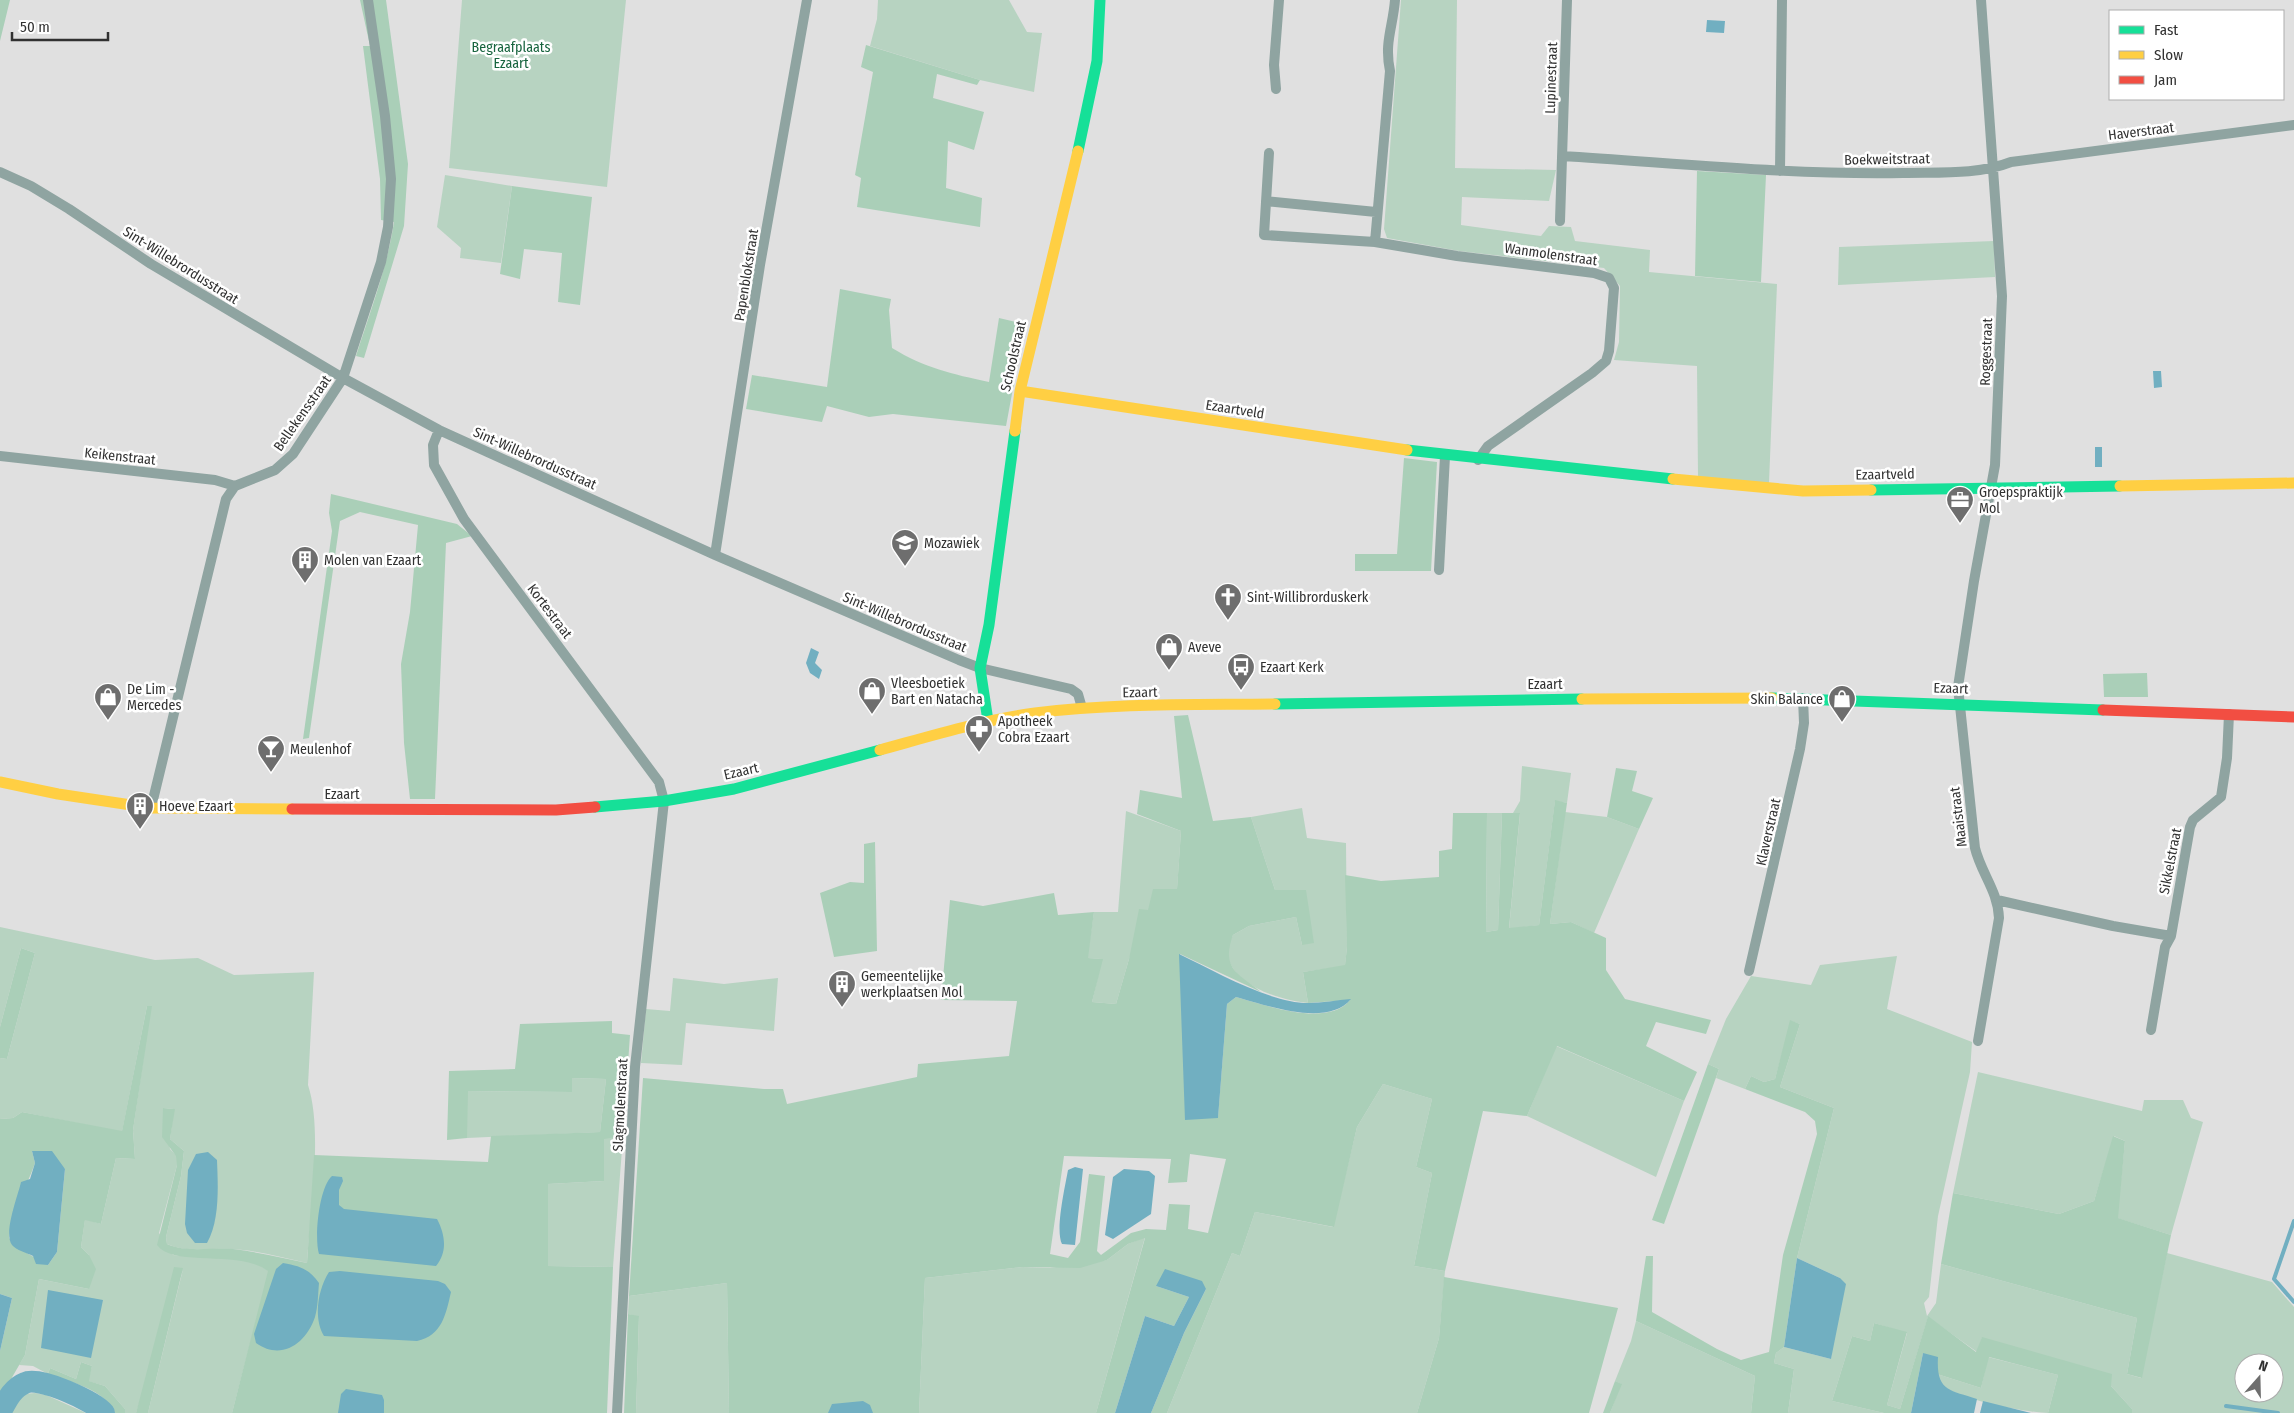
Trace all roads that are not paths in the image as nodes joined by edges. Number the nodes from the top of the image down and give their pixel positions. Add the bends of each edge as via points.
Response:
1 (368, 0) edge
2 (807, 0) edge
3 (1100, 0) edge
4 (1280, 0) edge
5 (1395, 0) edge
6 (1567, 0) edge
7 (1782, 0) edge
8 (1981, 0) edge
9 (1276, 89) dead end
10 (2294, 125) edge
11 (1268, 154) dead end
12 (1562, 156) junction
13 (1994, 169) junction
14 (0, 172) edge
15 (1780, 172) junction
16 (1266, 201) junction
17 (1376, 212) junction
18 (1560, 221) dead end
19 (1375, 242) junction
20 (343, 378) junction
21 (1020, 391) junction
22 (439, 430) junction
23 (0, 456) edge
24 (1445, 456) junction
25 (1478, 460) junction
26 (2294, 483) edge
27 (235, 486) junction
28 (1992, 487) junction
29 (715, 555) junction
30 (1439, 570) dead end
31 (980, 668) junction
32 (1803, 698) junction
33 (1959, 703) junction
34 (1082, 708) junction
35 (2229, 714) junction
36 (2294, 717) edge
37 (988, 721) junction
38 (0, 782) edge
39 (664, 801) junction
40 (151, 808) junction
41 (1997, 900) junction
42 (2171, 936) junction
43 (1749, 971) dead end
44 (2151, 1030) dead end
45 (1978, 1041) dead end
46 (617, 1413) edge

1 - 20 street, Bellekensstraat via 385,116 390,204 384,248
2 - 29 street, Papenblokstraat via 760,265
3 - 21 main road, Schoolstraat via 1097,61 1087,115
4 - 9 street via 1274,65
5 - 17 street via 1388,32 1390,71 1380,199
6 - 12 street, Lupinestraat
7 - 15 street
8 - 13 street, Roggestraat
10 - 13 street, Haverstraat via 2011,162
11 - 16 street, Wanmolenstraat
12 - 15 street, Boekweitstraat
12 - 18 street, Lupinestraat
13 - 15 street, Boekweitstraat via 1837,174
13 - 28 street, Roggestraat via 2002,296
14 - 20 street, Sint-Willebrordusstraat via 69,209 151,264
16 - 17 street
16 - 19 street, Wanmolenstraat via 1264,235
17 - 19 street
19 - 25 street, Wanmolenstraat via 1594,273 1609,278 1614,288 1609,351 1600,367 1493,442
20 - 22 street, Sint-Willebrordusstraat
20 - 27 street, Bellekensstraat via 294,454 275,470
21 - 24 main road, Ezaartveld
21 - 31 main road, Schoolstraat via 989,626
22 - 29 street, Sint-Willebrordusstraat
22 - 39 street, Kortestraat via 433,445 434,465 464,519 659,782
23 - 27 street, Keikenstraat via 214,480
24 - 25 main road, Ezaartveld
24 - 30 street
25 - 28 main road, Ezaartveld via 1803,491
26 - 28 main road, Ezaartveld
27 - 40 street via 223,508
28 - 33 street, Roggestraat via 1958,687
29 - 31 street, Sint-Willebrordusstraat
31 - 34 street, Sint-Willebrordusstraat via 1071,690 1078,694
31 - 37 main road, Schoolstraat
32 - 33 main road, Ezaart
32 - 34 main road, Ezaart via 1432,700
32 - 43 street, Klaverstraat via 1800,749
33 - 35 main road, Ezaart
33 - 41 street, Maaistraat via 1975,848
34 - 37 main road, Ezaart
35 - 36 main road, Ezaart
35 - 42 street, Sikkelstraat via 2228,758 2221,798 2193,820 2190,827
37 - 39 main road, Ezaart via 734,789
38 - 40 main road, Ezaart
39 - 40 main road, Ezaart via 556,810
39 - 46 street, Slagmolenstraat via 635,1067
41 - 42 street
41 - 45 street, Maaistraat via 1999,918
42 - 44 street, Sikkelstraat via 2165,947

